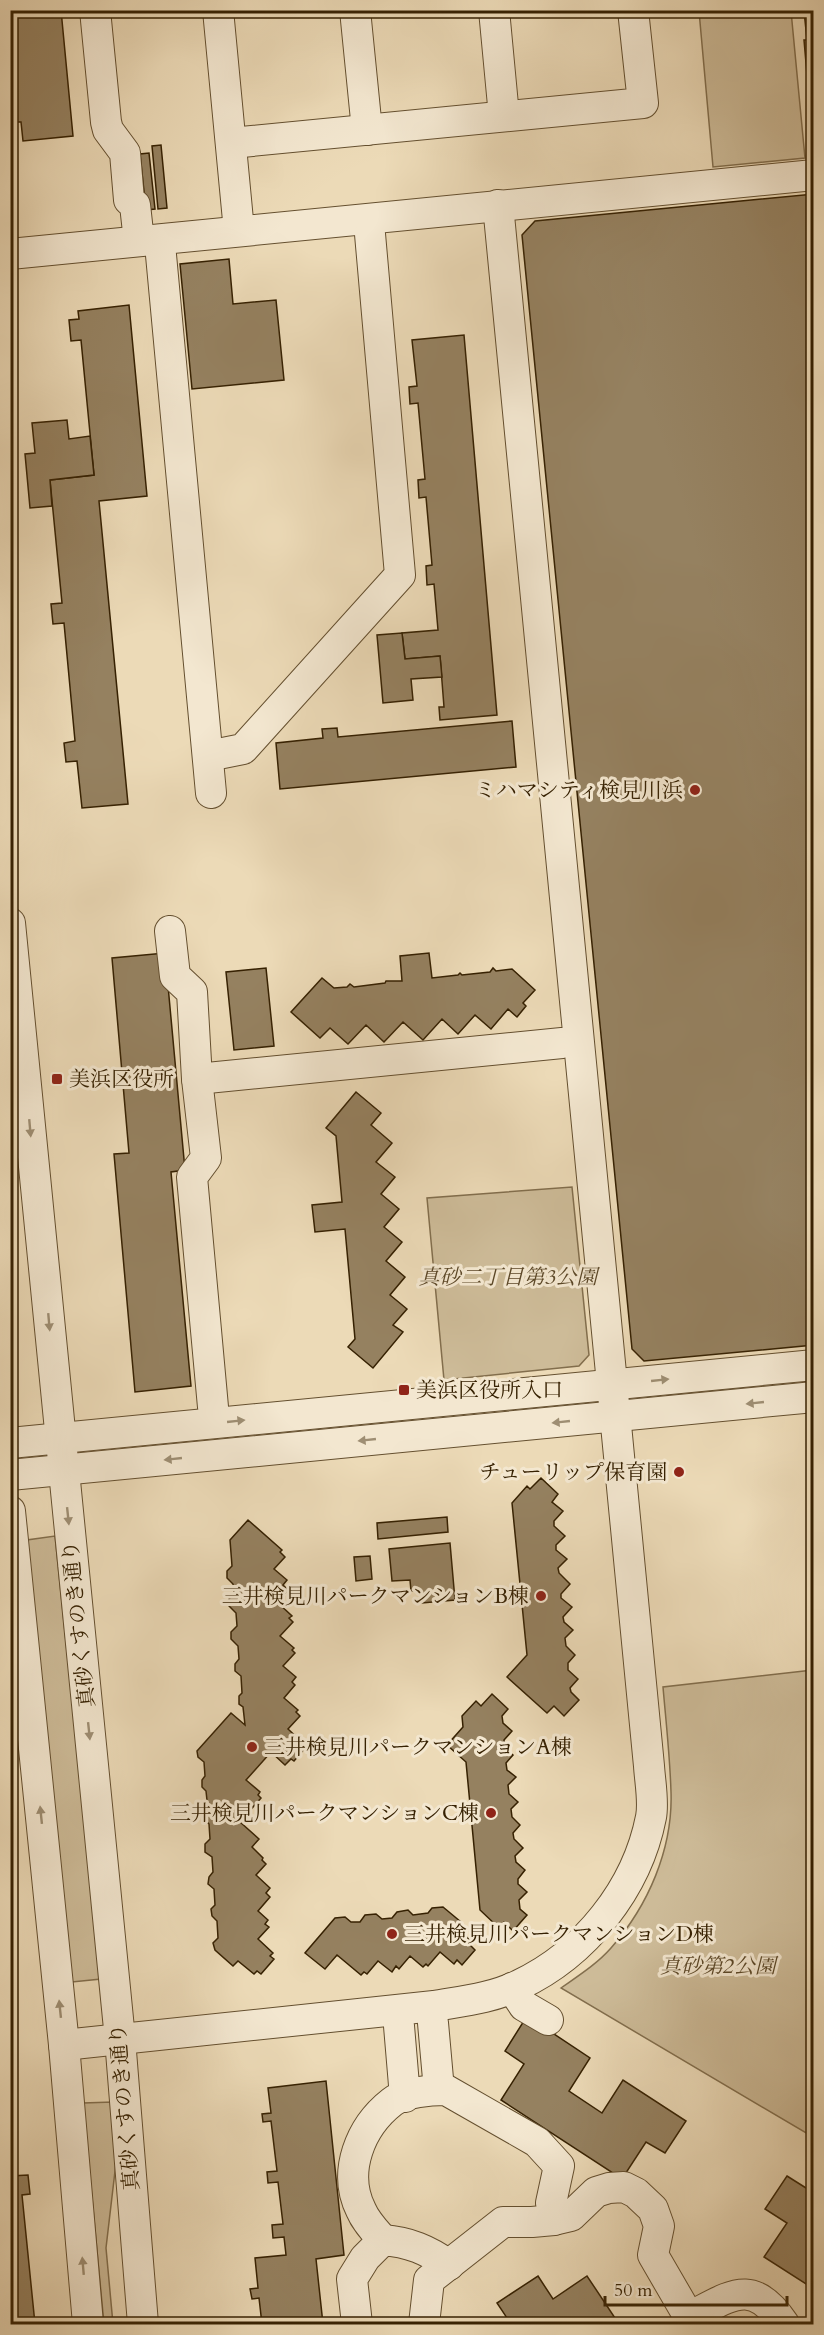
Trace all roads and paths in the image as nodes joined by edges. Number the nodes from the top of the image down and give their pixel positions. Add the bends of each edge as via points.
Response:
1 (95, 10) edge
2 (218, 10) edge
3 (355, 10) edge
4 (494, 10) edge
5 (633, 10) edge
6 (504, 116) junction
7 (367, 130) junction
8 (231, 144) junction
9 (813, 175) edge
10 (498, 205) junction
11 (239, 231) junction
12 (370, 234) dead end
13 (150, 248) junction
14 (10, 254) edge
15 (208, 756) junction
16 (211, 793) dead end
17 (10, 923) edge
18 (171, 931) dead end
19 (562, 1042) dead end
20 (197, 1079) junction
21 (813, 1365) edge
22 (612, 1385) junction
23 (813, 1397) edge
24 (213, 1407) dead end
25 (615, 1417) junction
26 (60, 1438) junction
27 (10, 1443) edge
28 (63, 1470) junction
29 (10, 1475) edge
30 (10, 1511) edge
31 (15, 1589) edge
32 (434, 2023) dead end
33 (399, 2026) dead end
34 (120, 2039) junction
35 (64, 2045) junction
36 (439, 2090) junction
37 (405, 2097) junction
38 (559, 2166) junction
39 (602, 2190) junction
40 (554, 2220) junction
41 (383, 2240) junction
42 (449, 2265) junction
43 (691, 2321) edge
44 (88, 2325) edge
45 (143, 2325) edge
46 (357, 2325) edge
47 (424, 2325) edge
48 (784, 2325) edge

1 - 13 street via 106,122 125,153 129,200 135,205
2 - 8 street
3 - 7 street
4 - 6 street
5 - 6 street via 642,103
6 - 7 street
7 - 8 street
8 - 11 street
9 - 10 street
10 - 11 street
10 - 22 street
11 - 13 street
12 - 15 street via 400,575 243,749
13 - 14 street
13 - 15 street
15 - 16 street
17 -> 26 street, 真砂くすのき通り
18 - 20 street via 175,976 192,992
19 - 20 street
20 - 24 street via 206,1158 192,1177
22 -> 21 street
22 - 25 street
26 -> 22 street
23 -> 25 street
25 -> 28 street
25 - 34 street via 651,1815 638,1858 614,1904 580,1945 552,1966 523,2011 483,1997 434,2006
26 - 27 street
26 - 28 street, 真砂くすのき通り
28 - 29 street
28 -> 34 street, 真砂くすのき通り
30 - 31 street
35 -> 31 street
32 - 36 street
33 - 37 street
34 - 35 street
34 - 45 street, 真砂くすのき通り
44 -> 35 street
36 - 37 street
36 - 38 street via 446,2090 522,2132
37 - 41 street via 393,2101 367,2128 353,2169 360,2209
38 - 39 street via 583,2170
38 - 40 street via 551,2204
39 - 40 street via 571,2216
39 - 43 street via 624,2187 653,2209 659,2226 653,2255
40 - 42 street via 503,2222
41 - 42 street via 429,2251
41 - 46 street via 352,2279
42 - 47 street via 429,2280
43 - 48 street via 732,2295 744,2293 773,2308

